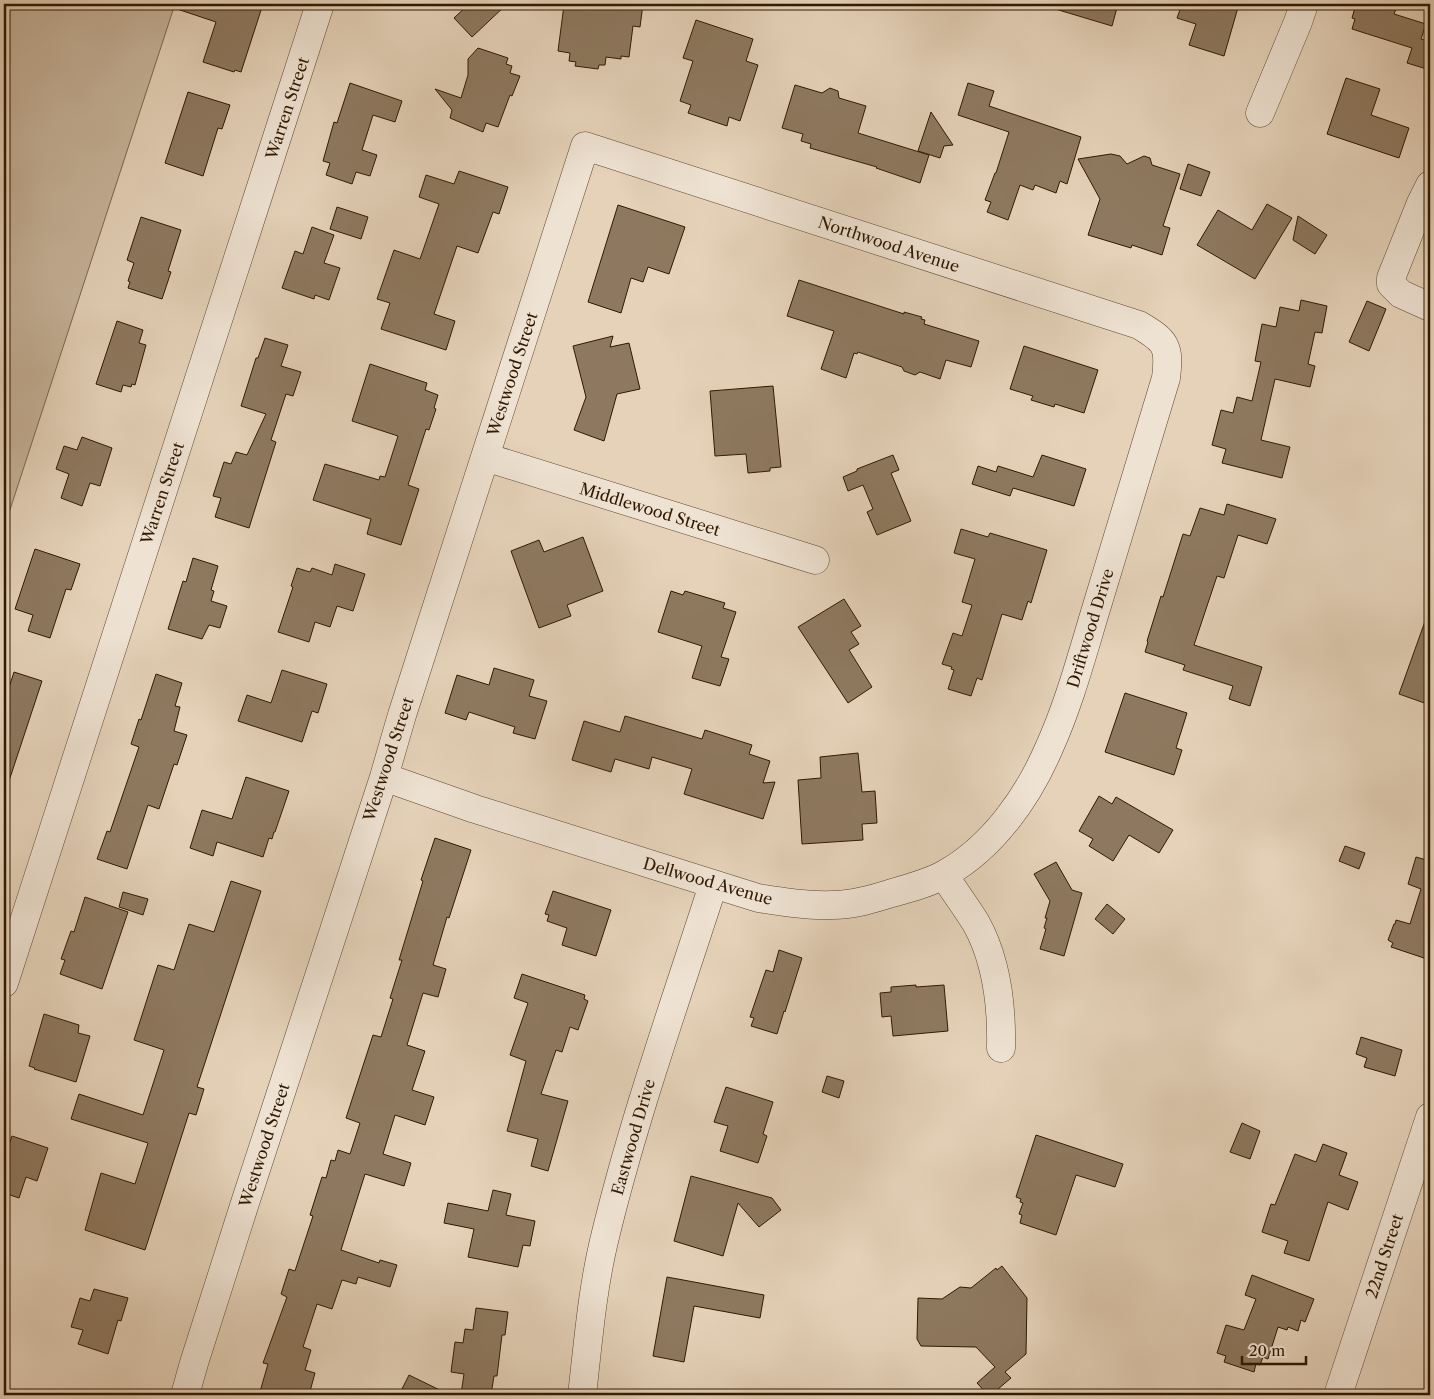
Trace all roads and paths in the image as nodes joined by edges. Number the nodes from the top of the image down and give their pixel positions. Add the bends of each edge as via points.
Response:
1 (320, 4) edge
2 (1304, 4) edge
3 (1260, 113) dead end
4 (608, 153) joint
5 (1430, 185) edge
6 (1430, 307) edge
7 (1165, 345) joint
8 (485, 457) junction
9 (815, 560) dead end
10 (384, 777) junction
11 (944, 875) junction
12 (713, 885) junction
13 (4, 983) edge
14 (1001, 1048) dead end
15 (1430, 1117) edge
16 (186, 1395) edge
17 (582, 1395) edge
18 (1338, 1395) edge

1 - 13 street, Warren Street
2 - 3 street
4 - 7 street, Northwood Avenue via 1139,325 1155,334
4 - 8 street, Westwood Street via 585,146
5 - 6 street via 1391,278 1391,284 1401,294
7 - 11 street, Driftwood Drive via 1166,378 1082,654 1049,750 1006,820 987,842
8 - 9 street, Middlewood Street
8 - 10 street, Westwood Street
10 - 12 street, Dellwood Avenue
10 - 16 street, Westwood Street via 238,1224
11 - 12 street, Dellwood Avenue via 865,901 835,905 806,905 758,898
11 - 14 street via 977,924 991,957 998,989
12 - 17 street, Eastwood Drive via 632,1132 608,1224 594,1298
15 - 18 street, 22nd Street

